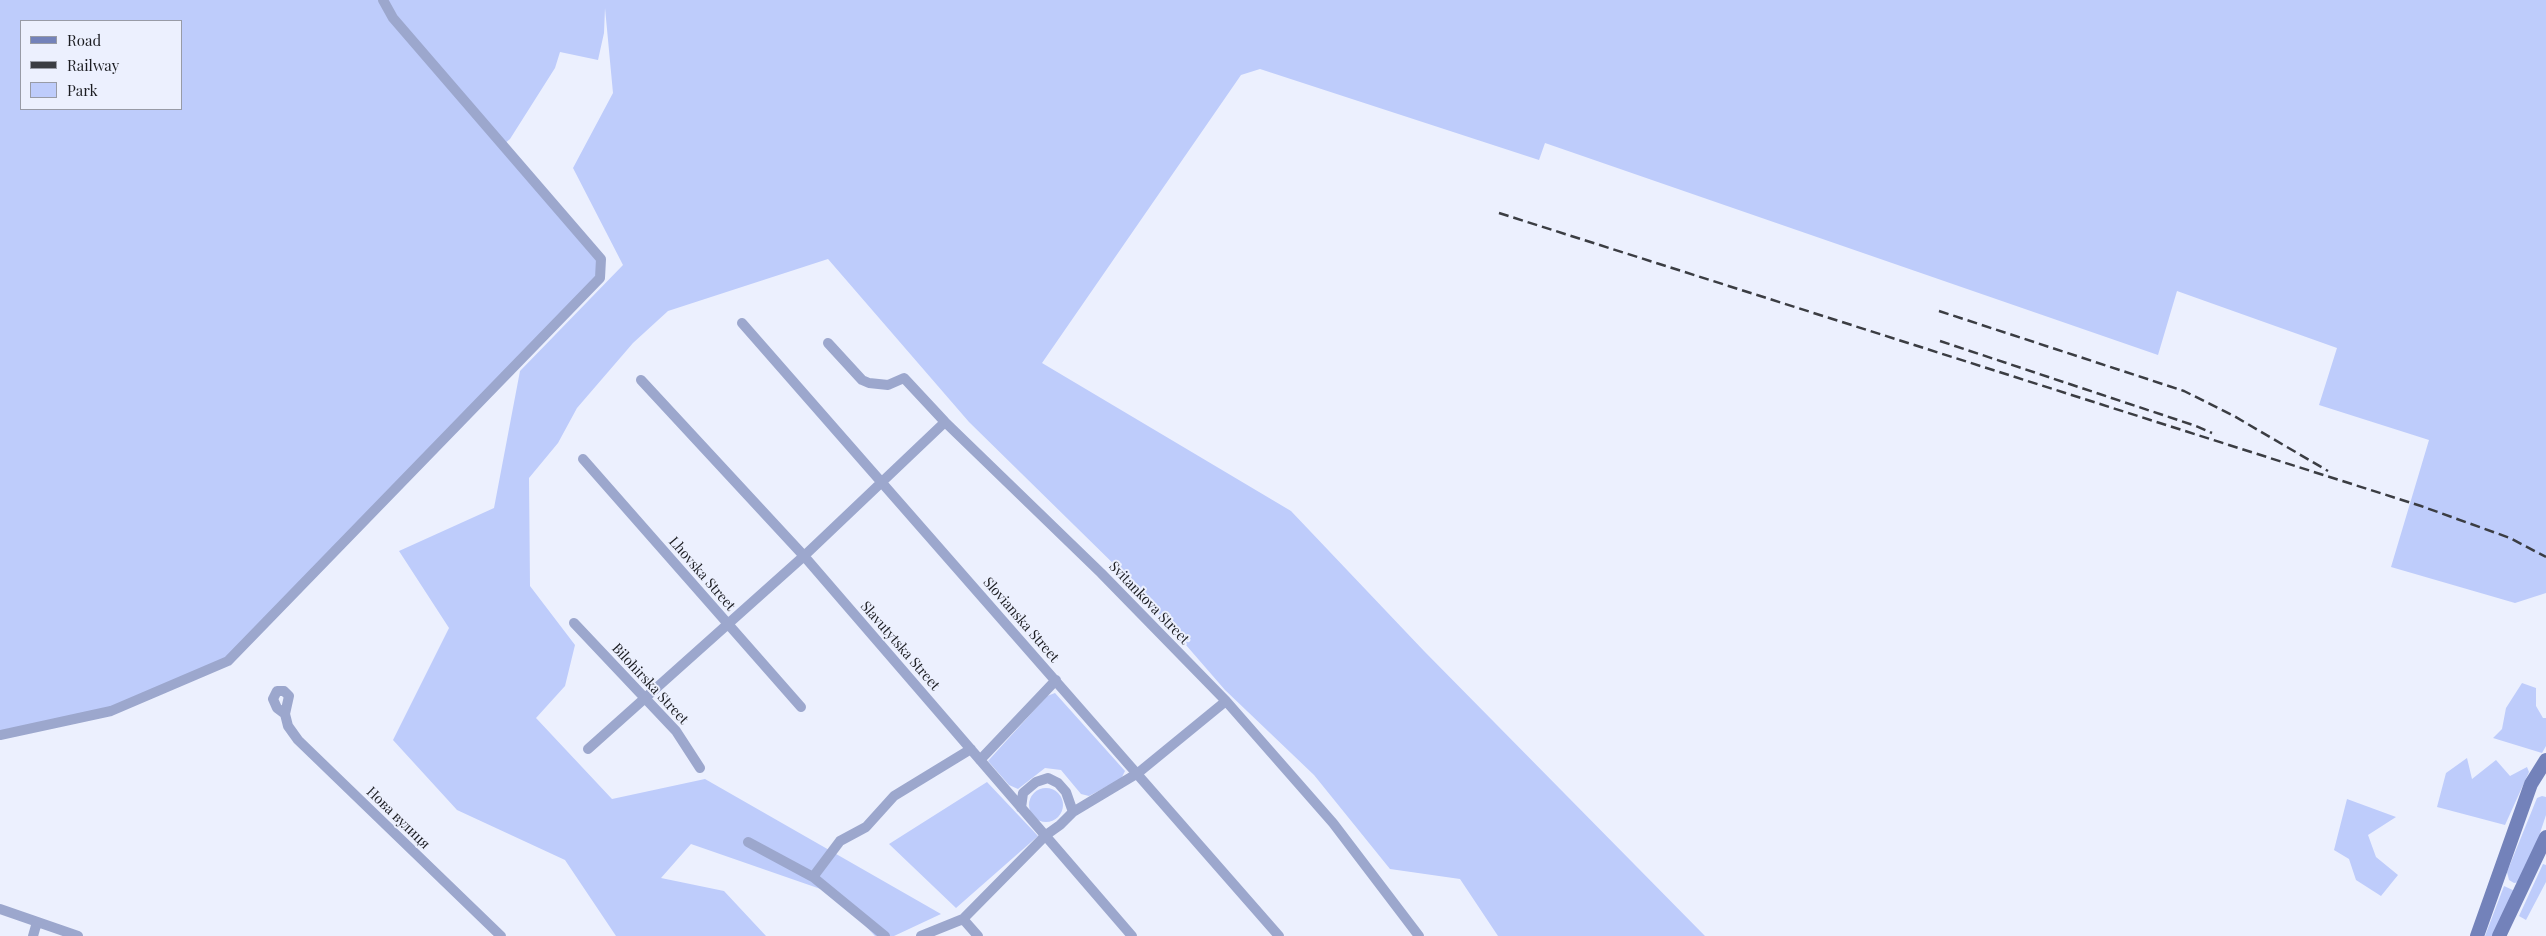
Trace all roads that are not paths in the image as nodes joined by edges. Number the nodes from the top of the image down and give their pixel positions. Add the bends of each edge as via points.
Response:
1 (384, 0) edge
2 (742, 323) dead end
3 (828, 343) dead end
4 (640, 380) dead end
5 (945, 422) junction
6 (583, 459) dead end
7 (882, 483) junction
8 (804, 556) junction
9 (574, 623) dead end
10 (727, 623) junction
11 (1056, 680) junction
12 (645, 697) junction
13 (1226, 701) junction
14 (801, 707) dead end
15 (285, 714) dead end
16 (0, 735) edge
17 (588, 749) dead end
18 (971, 749) junction
19 (980, 760) junction
20 (2546, 760) edge
21 (700, 768) dead end
22 (1138, 774) junction
23 (1021, 808) junction
24 (1073, 812) junction
25 (1046, 835) junction
26 (2546, 837) edge
27 (748, 842) dead end
28 (813, 877) junction
29 (0, 909) edge
30 (963, 919) junction
31 (37, 922) junction
32 (34, 936) edge
33 (78, 936) edge
34 (501, 936) edge
35 (885, 936) edge
36 (921, 936) edge
37 (978, 936) edge
38 (1132, 936) edge
39 (1279, 936) edge
40 (1420, 936) edge
41 (2477, 936) edge
42 (2500, 936) edge

1 - 16 street via 393,18 601,259 600,278 228,661 111,711
2 - 7 street, Slovianska Street
3 - 5 street, Svitankova Street via 862,380 888,384 904,378
4 - 8 street, Slavutytska Street
5 - 7 street
5 - 13 street, Svitankova Street via 1058,530
6 - 10 street, Lhovska Street
7 - 8 street
7 - 11 street, Slovianska Street
8 - 10 street
8 - 18 street, Slavutytska Street
9 - 12 street, Bilohirska Street
10 - 12 street
10 - 14 street, Lhovska Street
11 - 19 street
11 - 22 street, Slovianska Street
12 - 17 street
12 - 21 street, Bilohirska Street via 676,731
13 - 22 street
13 - 40 street, Svitankova Street via 1333,823
15 - 34 street, Нова вулиця via 288,726 298,740
18 - 19 street, Slavutytska Street
18 - 28 street via 894,796 866,827 840,840
19 - 23 street, Slavutytska Street
20 - 41 main road via 2531,784
22 - 24 street
22 - 39 street, Slovianska Street
23 - 24 street via 1024,793 1036,782 1048,778 1066,792
23 - 25 street, Slavutytska Street
24 - 25 street
25 - 30 street
25 - 38 street, Slavutytska Street
26 - 42 main road
27 - 28 street
28 - 35 street
29 - 31 street
30 - 36 street
30 - 37 street
31 - 32 street
31 - 33 street

